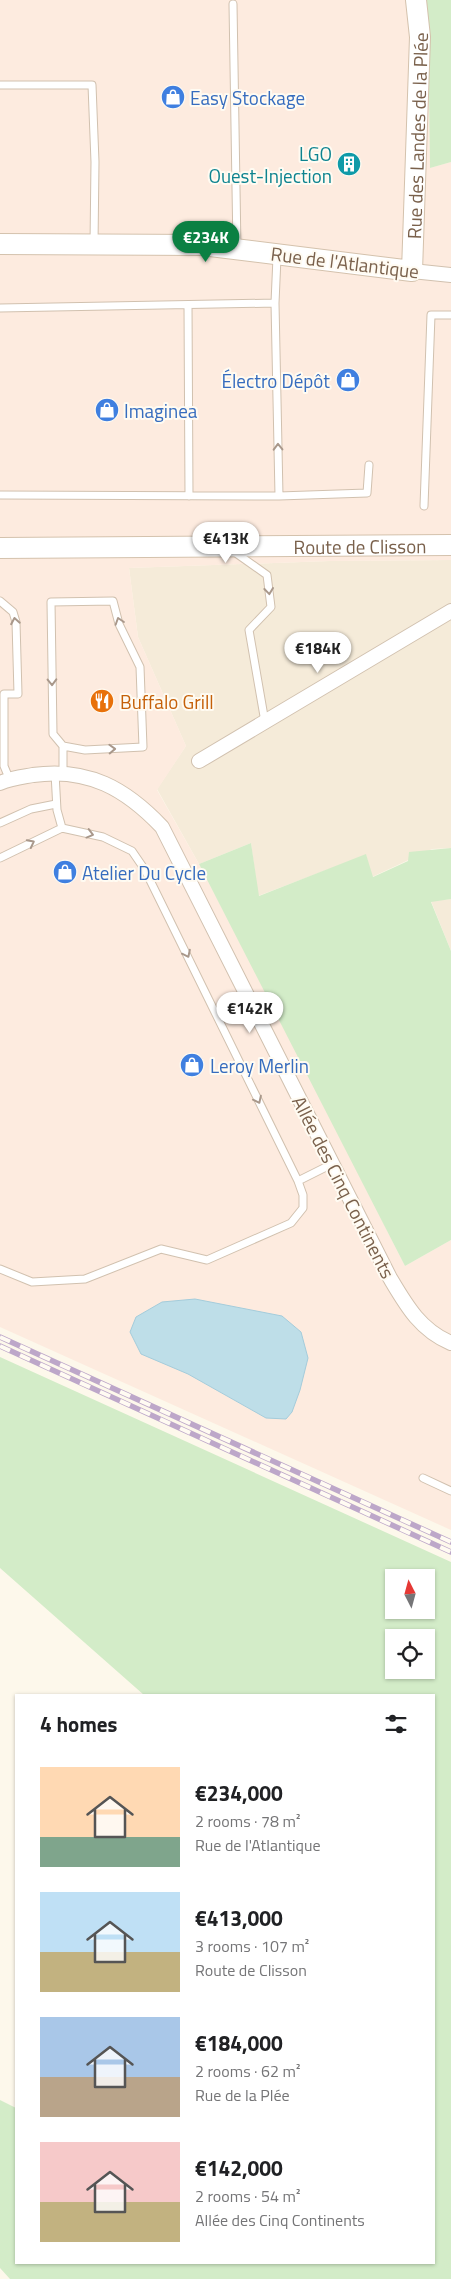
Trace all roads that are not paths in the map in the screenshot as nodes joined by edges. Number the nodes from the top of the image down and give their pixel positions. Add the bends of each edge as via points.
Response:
1 (416, 0) edge
2 (233, 4) dead end
3 (0, 85) edge
4 (0, 244) edge
5 (94, 244) junction
6 (237, 249) junction
7 (277, 254) junction
8 (412, 271) junction
9 (451, 275) edge
10 (275, 303) junction
11 (188, 304) junction
12 (0, 308) edge
13 (451, 315) edge
14 (368, 465) dead end
15 (0, 495) edge
16 (190, 496) junction
17 (279, 496) junction
18 (424, 506) dead end
19 (451, 545) edge
20 (226, 546) junction
21 (0, 548) edge
22 (0, 600) edge
23 (451, 611) edge
24 (265, 722) junction
25 (63, 746) junction
26 (199, 761) dead end
27 (59, 774) junction
28 (5, 781) edge
29 (56, 804) junction
30 (0, 823) edge
31 (62, 828) junction
32 (0, 858) edge
33 (332, 1164) junction
34 (298, 1181) junction
35 (0, 1269) edge
36 (451, 1343) edge
37 (423, 1478) dead end
38 (451, 1491) edge

1 - 8 street, Rue des Landes de la Plée via 420,37
2 - 6 lane
3 - 5 lane via 92,85
4 - 5 street, Rue de l'Atlantique
5 - 6 street, Rue de l'Atlantique via 202,245
6 - 7 street, Rue de l'Atlantique
7 - 8 street, Rue de l'Atlantique
7 - 10 lane
8 - 9 street, Rue de l'Atlantique
10 - 11 lane
17 -> 10 lane
11 - 12 lane
11 - 16 lane
13 - 18 lane via 430,315
14 - 17 lane via 367,494
15 - 16 lane
16 - 17 lane
19 - 20 street, Route de Clisson
20 - 21 street, Route de Clisson
20 -> 24 lane via 267,575 271,607 249,630
28 -> 22 lane via 4,694 18,694 16,622 13,612
23 - 24 street
24 - 26 street
25 -> 25 lane via 85,750 143,747 140,667 119,624 113,601 51,602 53,734
25 - 27 lane
27 - 28 street, Allée des Cinq Continents
27 - 29 lane
27 - 33 street, Allée des Cinq Continents via 85,775 111,786 141,805 162,827
29 - 30 lane via 31,809
29 - 31 lane
32 -> 31 lane
31 -> 34 lane via 103,837 132,851 145,870
33 - 34 lane
33 - 36 street, Allée des Cinq Continents via 410,1313 436,1336
34 - 35 lane via 303,1208 290,1223 206,1260 161,1250 85,1279 32,1282
37 - 38 lane

